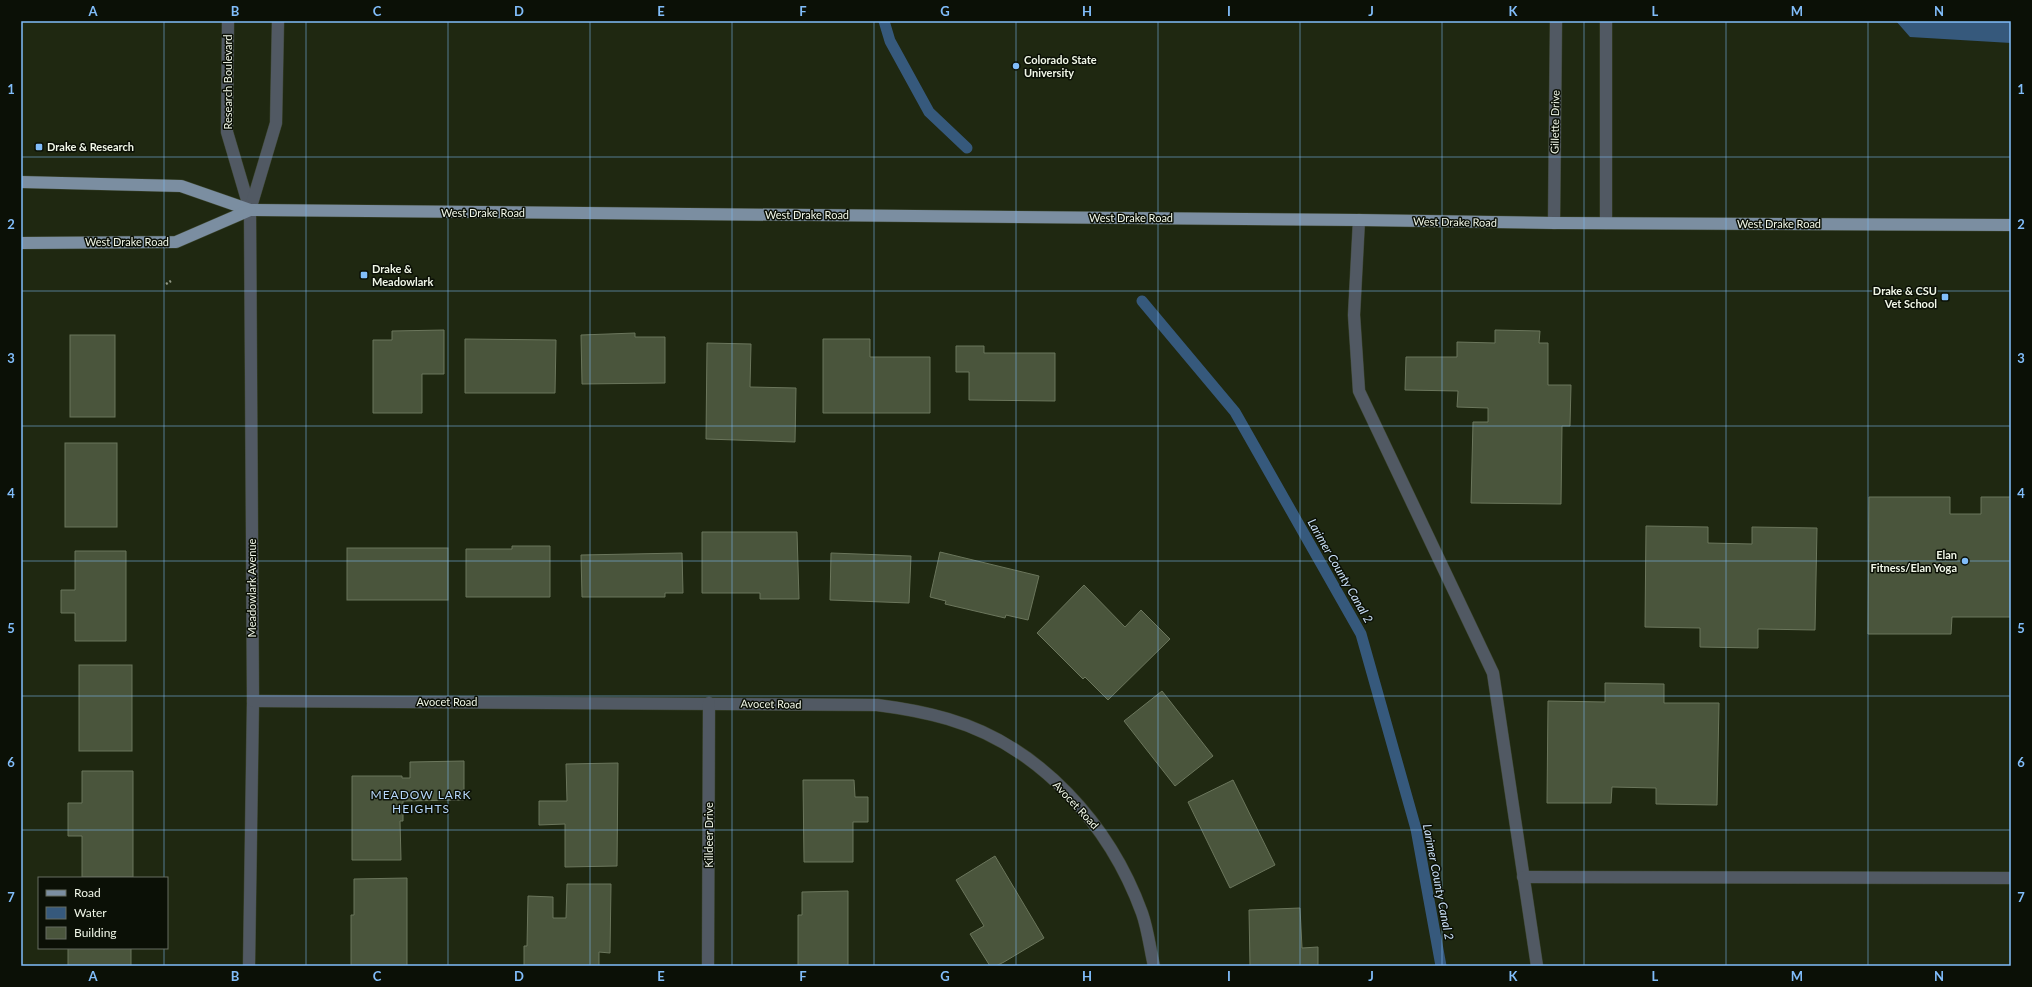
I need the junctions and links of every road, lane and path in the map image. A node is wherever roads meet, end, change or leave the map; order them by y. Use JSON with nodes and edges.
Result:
{"nodes":[{"id":1,"x":228,"y":21,"type":"edge"},
{"id":2,"x":278,"y":21,"type":"edge"},
{"id":3,"x":1556,"y":21,"type":"edge"},
{"id":4,"x":1606,"y":21,"type":"edge"},
{"id":5,"x":21,"y":182,"type":"edge"},
{"id":6,"x":250,"y":210,"type":"junction"},
{"id":7,"x":1359,"y":220,"type":"junction"},
{"id":8,"x":1554,"y":223,"type":"junction"},
{"id":9,"x":1606,"y":223,"type":"junction"},
{"id":10,"x":2011,"y":226,"type":"edge"},
{"id":11,"x":21,"y":242,"type":"edge"},
{"id":12,"x":171,"y":281,"type":"dead end"},
{"id":13,"x":166,"y":284,"type":"dead end"},
{"id":14,"x":253,"y":701,"type":"junction"},
{"id":15,"x":709,"y":703,"type":"junction"},
{"id":16,"x":1523,"y":877,"type":"junction"},
{"id":17,"x":2011,"y":878,"type":"edge"},
{"id":18,"x":249,"y":966,"type":"edge"},
{"id":19,"x":708,"y":966,"type":"edge"},
{"id":20,"x":1154,"y":966,"type":"edge"},
{"id":21,"x":1537,"y":966,"type":"edge"}],
"edges":[{"from":1,"to":6,"type":"street","name":"Research Boulevard"},
{"from":2,"to":6,"type":"street"},
{"from":3,"to":8,"type":"street","name":"Gillette Drive"},
{"from":4,"to":9,"type":"street"},
{"from":5,"to":6,"type":"main road","name":"West Drake Road"},
{"from":6,"to":7,"type":"main road","name":"West Drake Road"},
{"from":6,"to":11,"type":"main road","name":"West Drake Road"},
{"from":6,"to":14,"type":"street","name":"Meadowlark Avenue"},
{"from":7,"to":8,"type":"main road","name":"West Drake Road"},
{"from":7,"to":16,"type":"street"},
{"from":8,"to":9,"type":"main road","name":"West Drake Road"},
{"from":9,"to":10,"type":"main road","name":"West Drake Road"},
{"from":12,"to":13,"type":"path"},
{"from":14,"to":15,"type":"street","name":"Avocet Road"},
{"from":14,"to":18,"type":"street","name":"Meadowlark Avenue"},
{"from":15,"to":19,"type":"street","name":"Killdeer Drive"},
{"from":15,"to":20,"type":"street","name":"Avocet Road"},
{"from":16,"to":17,"type":"street"},
{"from":16,"to":21,"type":"street"}]}
